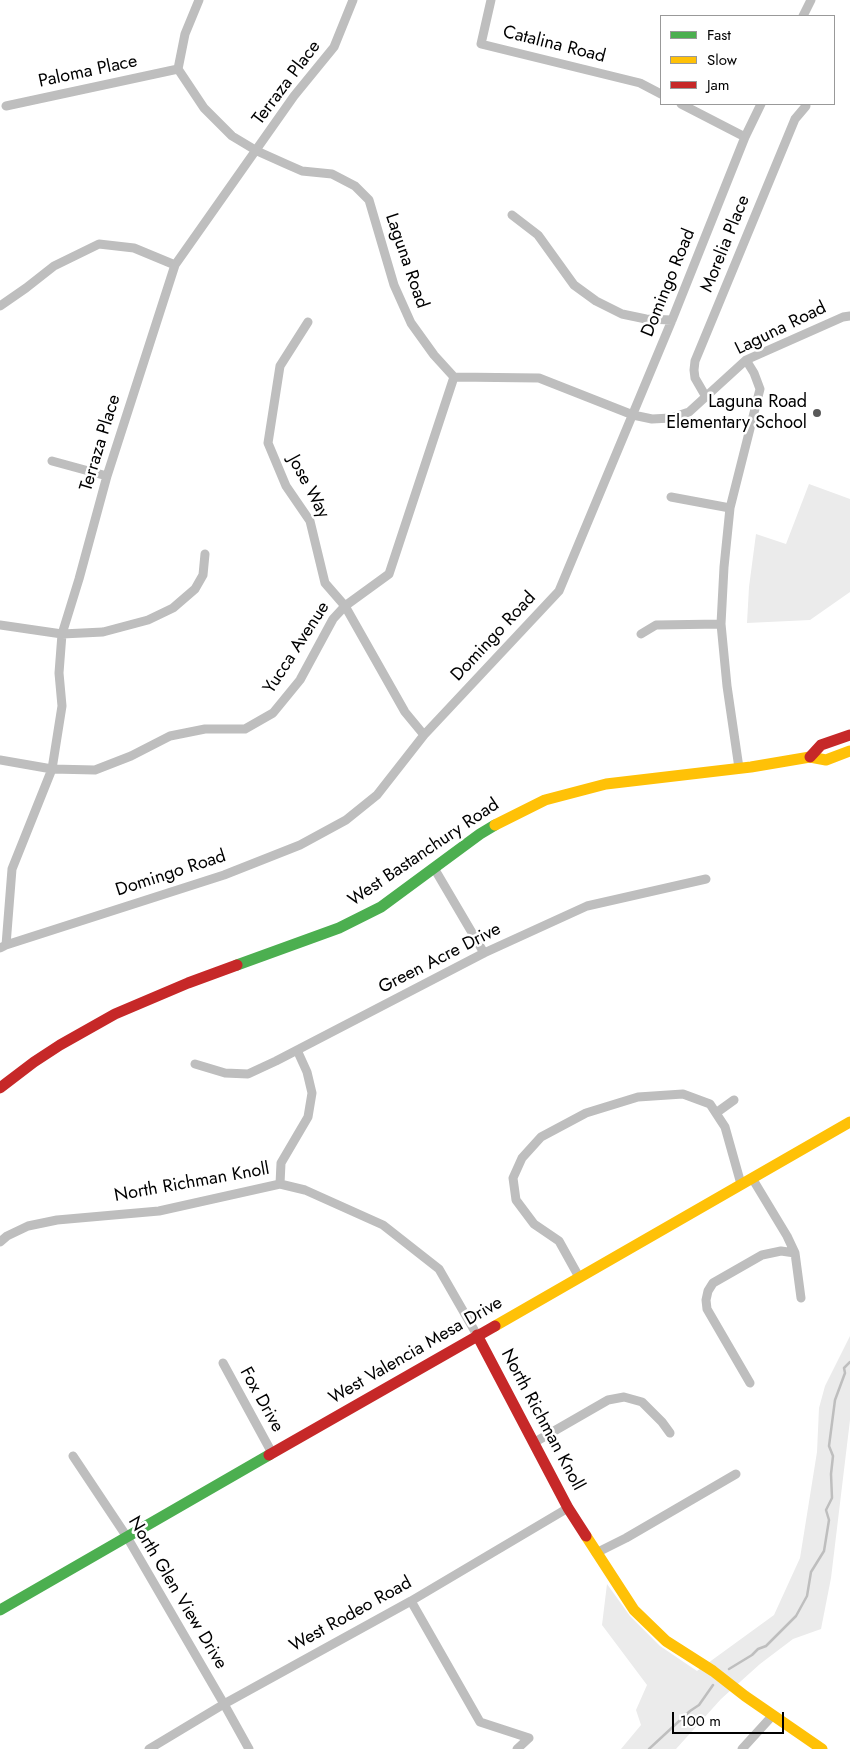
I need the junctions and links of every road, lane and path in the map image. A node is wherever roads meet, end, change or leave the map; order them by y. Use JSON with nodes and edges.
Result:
{"nodes":[{"id":1,"x":199,"y":0,"type":"edge"},
{"id":2,"x":353,"y":0,"type":"edge"},
{"id":3,"x":491,"y":0,"type":"edge"},
{"id":4,"x":811,"y":0,"type":"edge"},
{"id":5,"x":804,"y":15,"type":"edge"},
{"id":6,"x":178,"y":69,"type":"junction"},
{"id":7,"x":660,"y":93,"type":"edge"},
{"id":8,"x":683,"y":105,"type":"edge"},
{"id":9,"x":761,"y":105,"type":"edge"},
{"id":10,"x":6,"y":106,"type":"dead end"},
{"id":11,"x":806,"y":106,"type":"dead end"},
{"id":12,"x":745,"y":137,"type":"junction"},
{"id":13,"x":257,"y":151,"type":"junction"},
{"id":14,"x":512,"y":215,"type":"dead end"},
{"id":15,"x":175,"y":265,"type":"junction"},
{"id":16,"x":0,"y":306,"type":"edge"},
{"id":17,"x":850,"y":316,"type":"edge"},
{"id":18,"x":672,"y":320,"type":"junction"},
{"id":19,"x":308,"y":322,"type":"dead end"},
{"id":20,"x":746,"y":360,"type":"junction"},
{"id":21,"x":454,"y":377,"type":"junction"},
{"id":22,"x":706,"y":397,"type":"junction"},
{"id":23,"x":633,"y":415,"type":"junction"},
{"id":24,"x":52,"y":461,"type":"dead end"},
{"id":25,"x":107,"y":476,"type":"junction"},
{"id":26,"x":671,"y":497,"type":"dead end"},
{"id":27,"x":730,"y":508,"type":"junction"},
{"id":28,"x":205,"y":554,"type":"dead end"},
{"id":29,"x":345,"y":606,"type":"junction"},
{"id":30,"x":721,"y":624,"type":"junction"},
{"id":31,"x":0,"y":625,"type":"edge"},
{"id":32,"x":62,"y":634,"type":"junction"},
{"id":33,"x":641,"y":634,"type":"dead end"},
{"id":34,"x":424,"y":735,"type":"junction"},
{"id":35,"x":850,"y":735,"type":"edge"},
{"id":36,"x":850,"y":751,"type":"edge"},
{"id":37,"x":810,"y":757,"type":"junction"},
{"id":38,"x":0,"y":760,"type":"edge"},
{"id":39,"x":52,"y":768,"type":"junction"},
{"id":40,"x":739,"y":768,"type":"junction"},
{"id":41,"x":434,"y":868,"type":"junction"},
{"id":42,"x":706,"y":879,"type":"dead end"},
{"id":43,"x":3,"y":946,"type":"edge"},
{"id":44,"x":484,"y":953,"type":"junction"},
{"id":45,"x":297,"y":1050,"type":"junction"},
{"id":46,"x":195,"y":1064,"type":"dead end"},
{"id":47,"x":0,"y":1088,"type":"edge"},
{"id":48,"x":734,"y":1100,"type":"dead end"},
{"id":49,"x":716,"y":1114,"type":"junction"},
{"id":50,"x":850,"y":1122,"type":"edge"},
{"id":51,"x":752,"y":1178,"type":"junction"},
{"id":52,"x":280,"y":1184,"type":"junction"},
{"id":53,"x":741,"y":1184,"type":"junction"},
{"id":54,"x":0,"y":1242,"type":"edge"},
{"id":55,"x":796,"y":1253,"type":"junction"},
{"id":56,"x":579,"y":1277,"type":"junction"},
{"id":57,"x":801,"y":1298,"type":"dead end"},
{"id":58,"x":478,"y":1335,"type":"junction"},
{"id":59,"x":223,"y":1363,"type":"dead end"},
{"id":60,"x":750,"y":1383,"type":"dead end"},
{"id":61,"x":670,"y":1433,"type":"dead end"},
{"id":62,"x":535,"y":1442,"type":"junction"},
{"id":63,"x":272,"y":1452,"type":"junction"},
{"id":64,"x":73,"y":1456,"type":"dead end"},
{"id":65,"x":736,"y":1474,"type":"dead end"},
{"id":66,"x":568,"y":1508,"type":"junction"},
{"id":67,"x":127,"y":1537,"type":"junction"},
{"id":68,"x":596,"y":1553,"type":"junction"},
{"id":69,"x":411,"y":1601,"type":"junction"},
{"id":70,"x":0,"y":1610,"type":"edge"},
{"id":71,"x":224,"y":1704,"type":"junction"},
{"id":72,"x":773,"y":1715,"type":"junction"},
{"id":73,"x":149,"y":1749,"type":"edge"},
{"id":74,"x":249,"y":1749,"type":"edge"},
{"id":75,"x":517,"y":1749,"type":"edge"},
{"id":76,"x":742,"y":1749,"type":"edge"},
{"id":77,"x":822,"y":1749,"type":"edge"}],
"edges":[{"from":1,"to":6,"type":"street"},
{"from":2,"to":13,"type":"street","name":"Terraza Place"},
{"from":3,"to":7,"type":"street","name":"Catalina Road"},
{"from":4,"to":5,"type":"street"},
{"from":6,"to":10,"type":"street","name":"Paloma Place"},
{"from":6,"to":13,"type":"street","name":"Laguna Road"},
{"from":8,"to":12,"type":"street"},
{"from":9,"to":12,"type":"street","name":"Domingo Road"},
{"from":11,"to":22,"type":"street","name":"Morelia Place"},
{"from":12,"to":18,"type":"street","name":"Domingo Road"},
{"from":13,"to":15,"type":"street","name":"Terraza Place"},
{"from":13,"to":21,"type":"street","name":"Laguna Road"},
{"from":14,"to":18,"type":"street"},
{"from":15,"to":16,"type":"street"},
{"from":15,"to":25,"type":"street","name":"Terraza Place"},
{"from":17,"to":20,"type":"street","name":"Laguna Road"},
{"from":18,"to":23,"type":"street","name":"Domingo Road"},
{"from":19,"to":29,"type":"street","name":"Jose Way"},
{"from":20,"to":22,"type":"street","name":"Laguna Road"},
{"from":20,"to":27,"type":"street"},
{"from":21,"to":23,"type":"street","name":"Laguna Road"},
{"from":21,"to":29,"type":"street","name":"Yucca Avenue"},
{"from":22,"to":23,"type":"street","name":"Laguna Road"},
{"from":23,"to":34,"type":"street","name":"Domingo Road"},
{"from":24,"to":25,"type":"street"},
{"from":25,"to":32,"type":"street","name":"Terraza Place"},
{"from":26,"to":27,"type":"street"},
{"from":27,"to":30,"type":"street"},
{"from":28,"to":32,"type":"street"},
{"from":29,"to":34,"type":"street","name":"Jose Way"},
{"from":29,"to":39,"type":"street","name":"Yucca Avenue"},
{"from":30,"to":33,"type":"street"},
{"from":30,"to":40,"type":"street"},
{"from":31,"to":32,"type":"street"},
{"from":32,"to":39,"type":"street","name":"Terraza Place"},
{"from":34,"to":43,"type":"street","name":"Domingo Road"},
{"from":35,"to":37,"type":"street","name":"West Bastanchury Road"},
{"from":36,"to":37,"type":"street","name":"West Bastanchury Road"},
{"from":37,"to":40,"type":"street","name":"West Bastanchury Road"},
{"from":38,"to":39,"type":"street","name":"Yucca Avenue"},
{"from":39,"to":43,"type":"street","name":"Terraza Place"},
{"from":40,"to":41,"type":"street","name":"West Bastanchury Road"},
{"from":41,"to":44,"type":"street"},
{"from":41,"to":47,"type":"street","name":"West Bastanchury Road"},
{"from":42,"to":44,"type":"street","name":"Green Acre Drive"},
{"from":44,"to":45,"type":"street","name":"Green Acre Drive"},
{"from":45,"to":46,"type":"street","name":"Green Acre Drive"},
{"from":45,"to":52,"type":"street"},
{"from":48,"to":49,"type":"street"},
{"from":49,"to":53,"type":"street"},
{"from":49,"to":56,"type":"street"},
{"from":50,"to":51,"type":"street","name":"West Valencia Mesa Drive"},
{"from":51,"to":53,"type":"street","name":"West Valencia Mesa Drive"},
{"from":51,"to":55,"type":"street"},
{"from":52,"to":54,"type":"street","name":"North Richman Knoll"},
{"from":52,"to":58,"type":"street","name":"North Richman Knoll"},
{"from":53,"to":56,"type":"street","name":"West Valencia Mesa Drive"},
{"from":55,"to":57,"type":"street"},
{"from":55,"to":60,"type":"street"},
{"from":56,"to":58,"type":"street","name":"West Valencia Mesa Drive"},
{"from":58,"to":62,"type":"street","name":"North Richman Knoll"},
{"from":58,"to":63,"type":"street","name":"West Valencia Mesa Drive"},
{"from":59,"to":63,"type":"street","name":"Fox Drive"},
{"from":61,"to":62,"type":"street"},
{"from":62,"to":66,"type":"street","name":"North Richman Knoll"},
{"from":63,"to":67,"type":"street","name":"West Valencia Mesa Drive"},
{"from":64,"to":67,"type":"street","name":"North Glen View Drive"},
{"from":65,"to":68,"type":"street"},
{"from":66,"to":68,"type":"street","name":"North Richman Knoll"},
{"from":66,"to":69,"type":"street","name":"West Rodeo Road"},
{"from":67,"to":70,"type":"street","name":"West Valencia Mesa Drive"},
{"from":67,"to":71,"type":"street","name":"North Glen View Drive"},
{"from":68,"to":72,"type":"street","name":"North Richman Knoll"},
{"from":69,"to":71,"type":"street","name":"West Rodeo Road"},
{"from":69,"to":75,"type":"street"},
{"from":71,"to":73,"type":"street","name":"West Rodeo Road"},
{"from":71,"to":74,"type":"street","name":"North Glen View Drive"},
{"from":72,"to":76,"type":"street"},
{"from":72,"to":77,"type":"street","name":"North Richman Knoll"}]}
